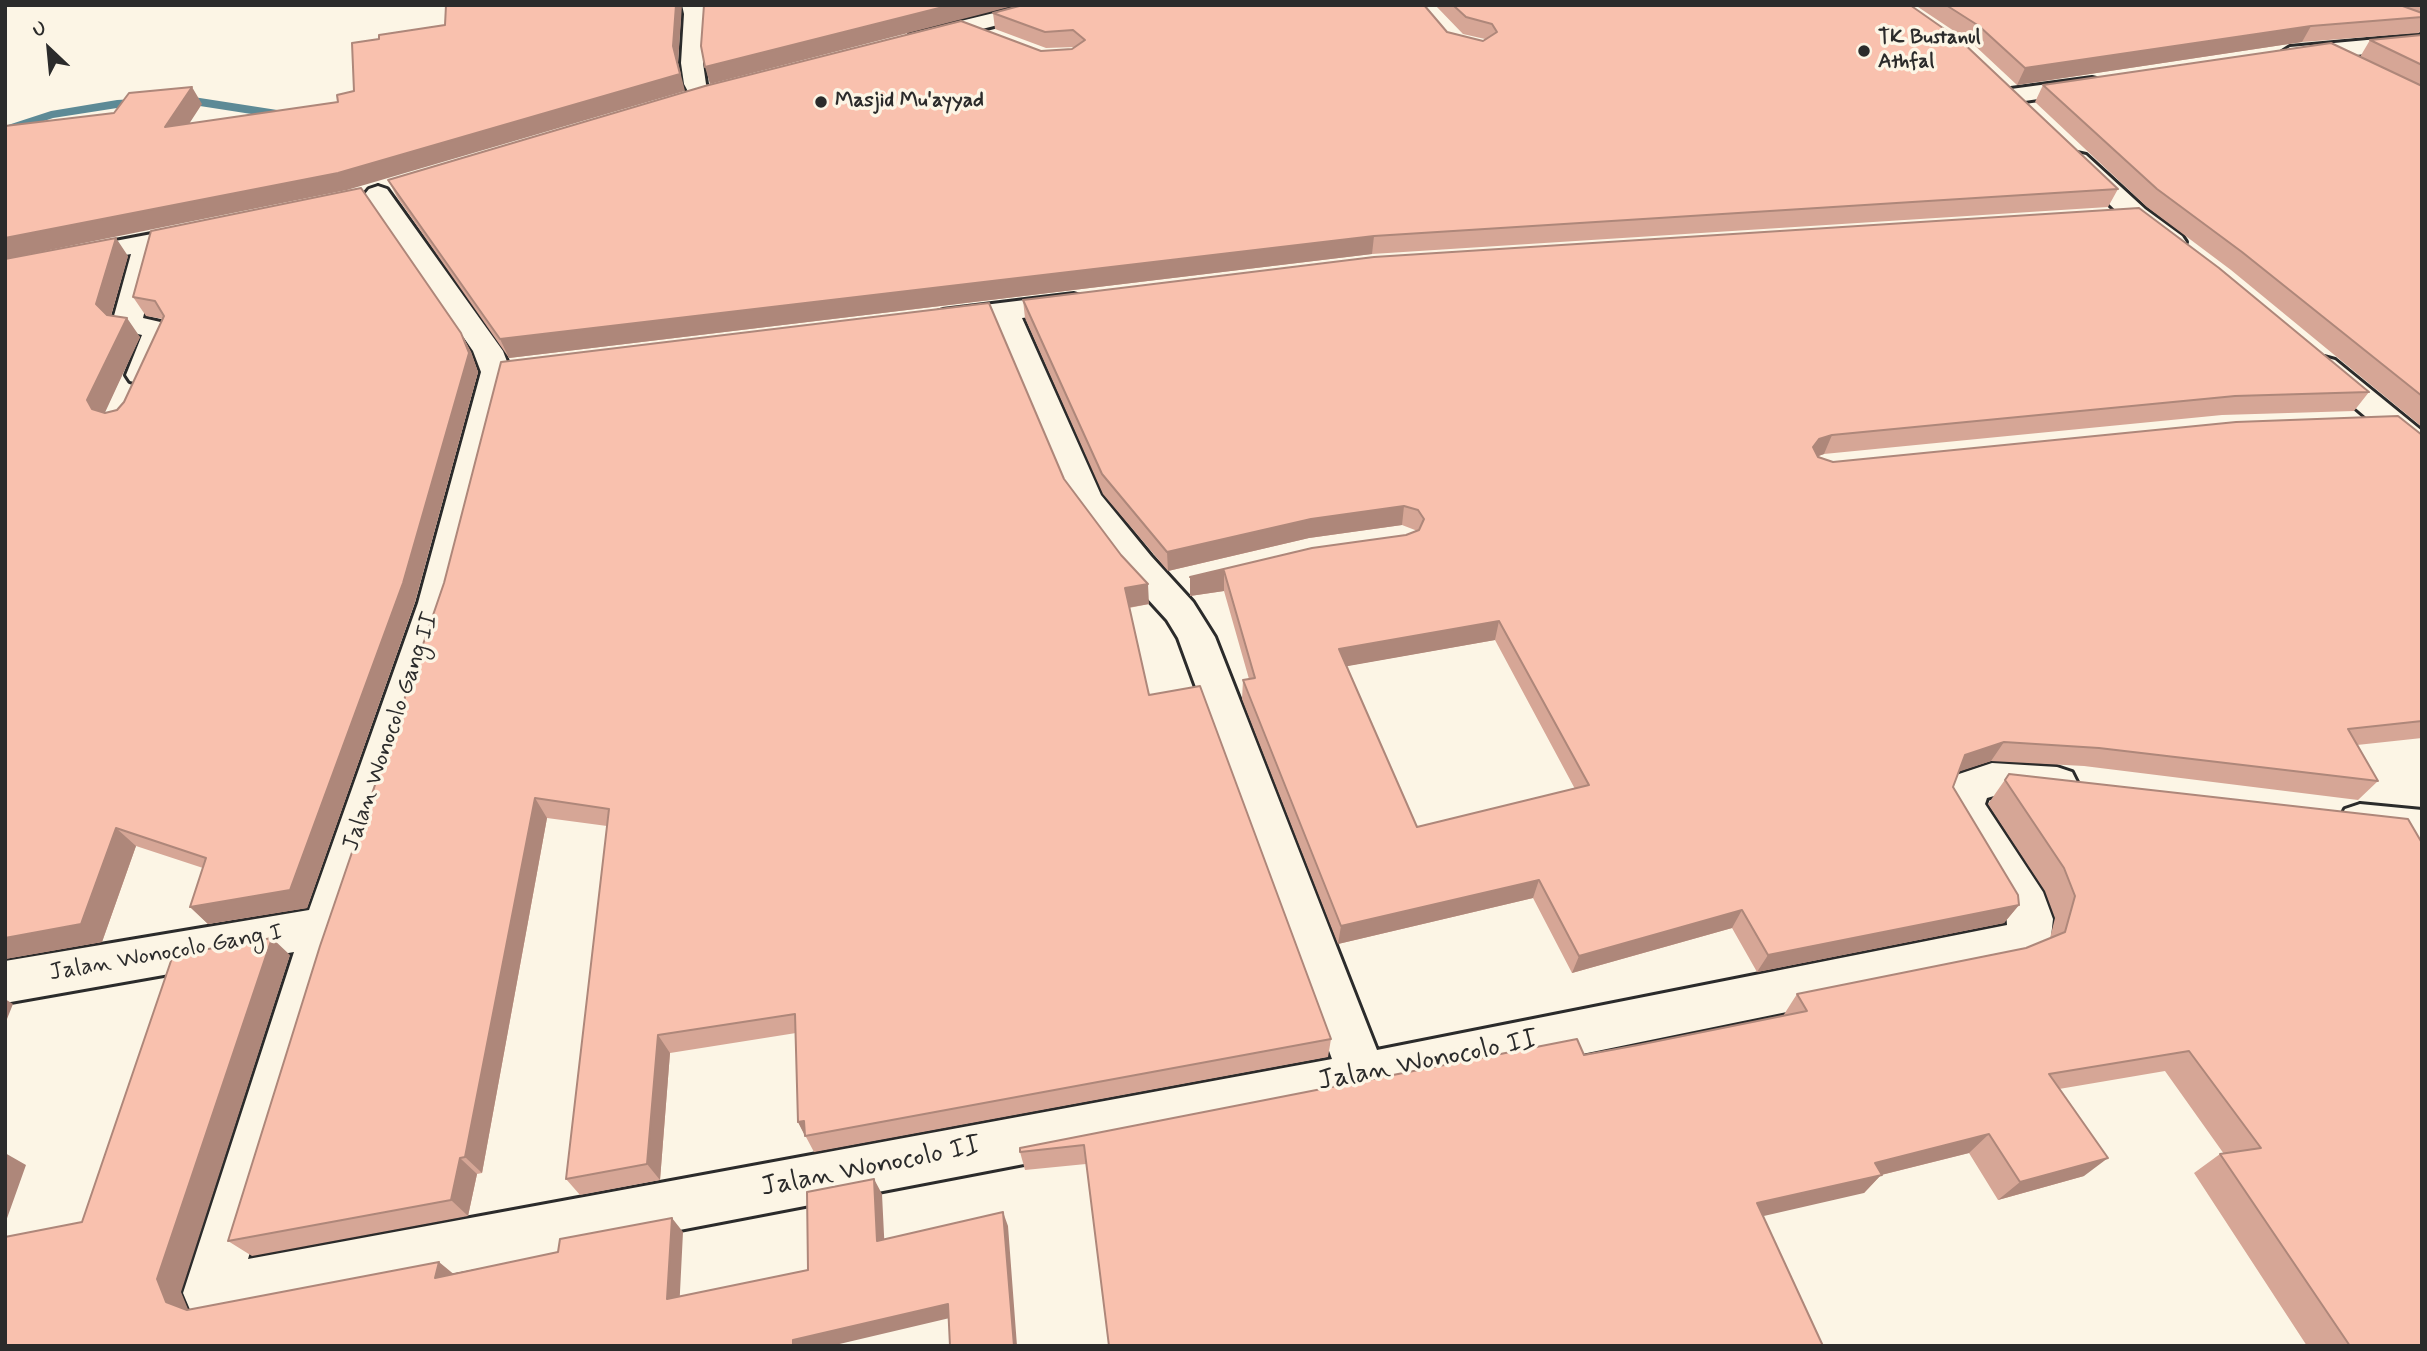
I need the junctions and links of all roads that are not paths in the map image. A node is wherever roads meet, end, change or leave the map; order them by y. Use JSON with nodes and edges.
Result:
{"nodes":[{"id":1,"x":692,"y":5,"type":"edge"},
{"id":2,"x":1054,"y":5,"type":"edge"},
{"id":3,"x":961,"y":27,"type":"junction"},
{"id":4,"x":1004,"y":42,"type":"edge"},
{"id":5,"x":899,"y":43,"type":"edge"},
{"id":6,"x":2422,"y":43,"type":"edge"},
{"id":7,"x":2324,"y":50,"type":"junction"},
{"id":8,"x":2268,"y":57,"type":"edge"},
{"id":9,"x":2361,"y":68,"type":"edge"},
{"id":10,"x":1992,"y":78,"type":"edge"},
{"id":11,"x":2119,"y":80,"type":"edge"},
{"id":12,"x":727,"y":89,"type":"edge"},
{"id":13,"x":701,"y":96,"type":"junction"},
{"id":14,"x":2011,"y":96,"type":"junction"},
{"id":15,"x":675,"y":104,"type":"edge"},
{"id":16,"x":2029,"y":114,"type":"edge"},
{"id":17,"x":2057,"y":141,"type":"edge"},
{"id":18,"x":380,"y":193,"type":"dead end"},
{"id":19,"x":2124,"y":202,"type":"junction"},
{"id":20,"x":2095,"y":218,"type":"edge"},
{"id":21,"x":225,"y":228,"type":"edge"},
{"id":22,"x":148,"y":243,"type":"junction"},
{"id":23,"x":2198,"y":262,"type":"edge"},
{"id":24,"x":5,"y":270,"type":"edge"},
{"id":25,"x":1101,"y":299,"type":"edge"},
{"id":26,"x":1005,"y":312,"type":"junction"},
{"id":27,"x":922,"y":321,"type":"edge"},
{"id":28,"x":2300,"y":346,"type":"edge"},
{"id":29,"x":131,"y":395,"type":"edge"},
{"id":30,"x":2391,"y":422,"type":"junction"},
{"id":31,"x":2352,"y":424,"type":"edge"},
{"id":32,"x":2422,"y":448,"type":"edge"},
{"id":33,"x":2098,"y":788,"type":"edge"},
{"id":34,"x":2320,"y":817,"type":"edge"},
{"id":35,"x":2422,"y":827,"type":"edge"},
{"id":36,"x":326,"y":927,"type":"junction"},
{"id":37,"x":5,"y":982,"type":"edge"},
{"id":38,"x":1363,"y":1076,"type":"junction"},
{"id":39,"x":210,"y":1293,"type":"joint"}],
"edges":[{"from":1,"to":13,"type":"street"},
{"from":2,"to":3,"type":"street"},
{"from":3,"to":4,"type":"street"},
{"from":3,"to":5,"type":"street"},
{"from":6,"to":7,"type":"street"},
{"from":7,"to":8,"type":"street"},
{"from":7,"to":9,"type":"street"},
{"from":10,"to":14,"type":"street"},
{"from":11,"to":14,"type":"street"},
{"from":12,"to":13,"type":"street"},
{"from":13,"to":15,"type":"street"},
{"from":14,"to":16,"type":"street"},
{"from":17,"to":19,"type":"street"},
{"from":18,"to":36,"type":"street","name":"Jalan Wonocolo Gang II"},
{"from":19,"to":20,"type":"street"},
{"from":19,"to":23,"type":"street"},
{"from":21,"to":22,"type":"street"},
{"from":22,"to":24,"type":"street"},
{"from":22,"to":29,"type":"street"},
{"from":25,"to":26,"type":"street"},
{"from":26,"to":27,"type":"street"},
{"from":26,"to":38,"type":"street"},
{"from":28,"to":30,"type":"street"},
{"from":30,"to":31,"type":"street"},
{"from":30,"to":32,"type":"street"},
{"from":33,"to":38,"type":"street","name":"Jalan Wonocolo II"},
{"from":34,"to":35,"type":"street"},
{"from":36,"to":37,"type":"street","name":"Jalan Wonocolo Gang I"},
{"from":36,"to":39,"type":"street","name":"Jalan Wonocolo Gang II"},
{"from":38,"to":39,"type":"street","name":"Jalan Wonocolo II"}]}
